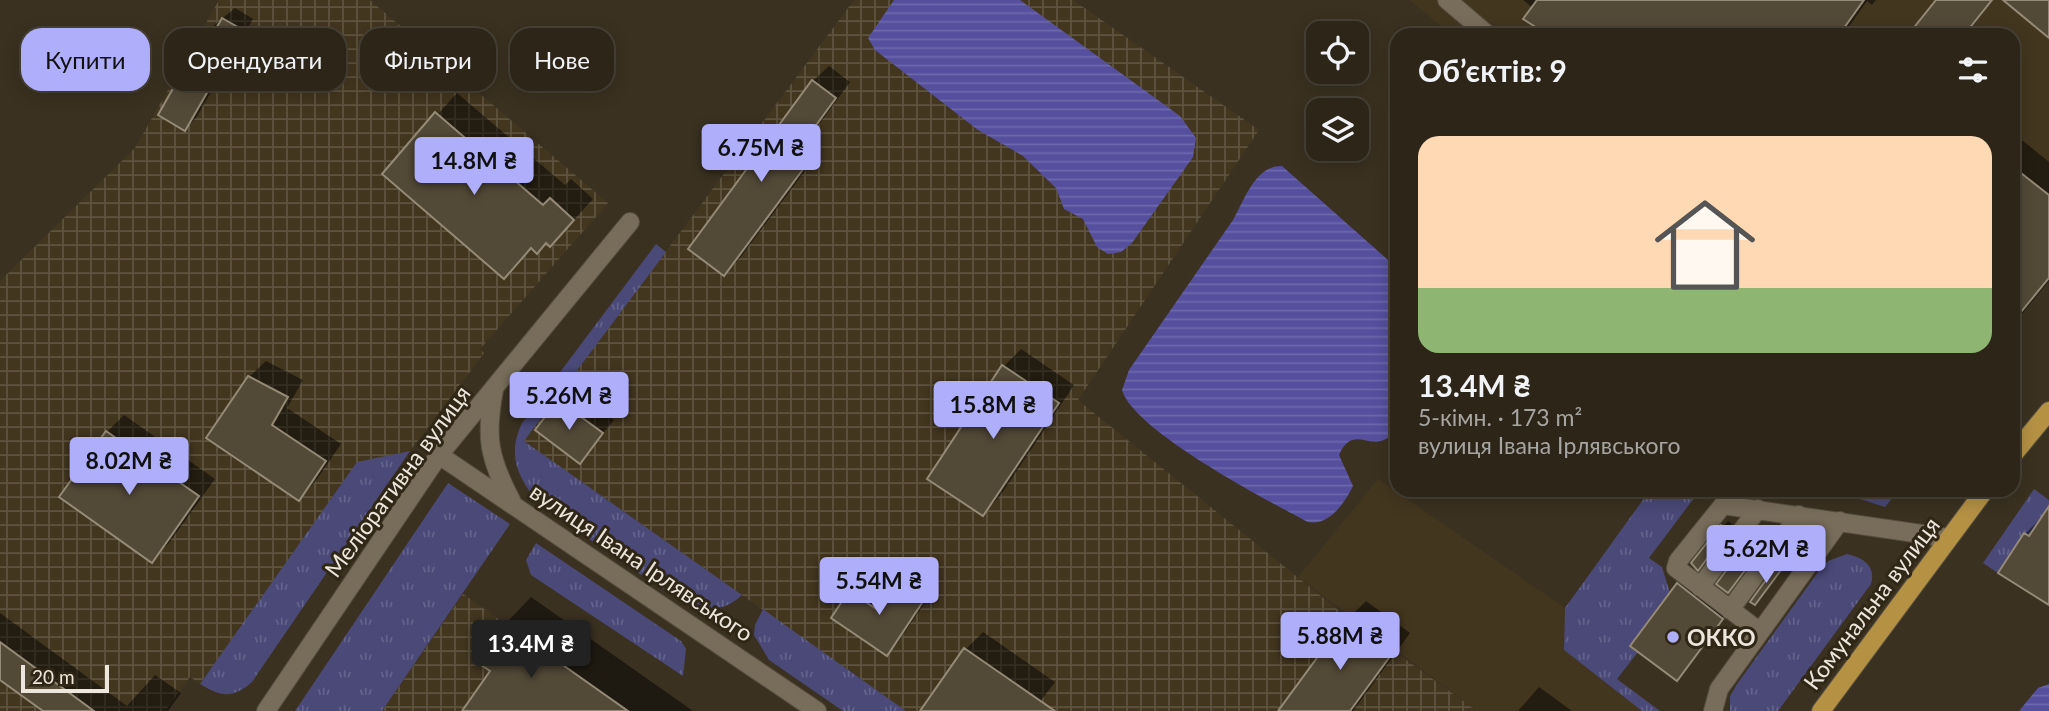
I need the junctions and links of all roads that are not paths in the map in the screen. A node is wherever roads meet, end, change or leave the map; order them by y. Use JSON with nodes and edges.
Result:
{"nodes":[{"id":1,"x":1447,"y":0,"type":"edge"},
{"id":2,"x":1480,"y":28,"type":"edge"},
{"id":3,"x":631,"y":222,"type":"dead end"},
{"id":4,"x":495,"y":387,"type":"junction"},
{"id":5,"x":2049,"y":411,"type":"edge"},
{"id":6,"x":2020,"y":446,"type":"edge"},
{"id":7,"x":439,"y":455,"type":"junction"},
{"id":8,"x":1980,"y":497,"type":"edge"},
{"id":9,"x":512,"y":503,"type":"junction"},
{"id":10,"x":1758,"y":509,"type":"junction"},
{"id":11,"x":1799,"y":515,"type":"junction"},
{"id":12,"x":1840,"y":521,"type":"junction"},
{"id":13,"x":1949,"y":538,"type":"junction"},
{"id":14,"x":1700,"y":587,"type":"junction"},
{"id":15,"x":1730,"y":610,"type":"junction"},
{"id":16,"x":1760,"y":632,"type":"junction"},
{"id":17,"x":266,"y":711,"type":"edge"},
{"id":18,"x":817,"y":711,"type":"edge"},
{"id":19,"x":1713,"y":711,"type":"edge"},
{"id":20,"x":1821,"y":711,"type":"edge"}],
"edges":[{"from":1,"to":2,"type":"street"},
{"from":3,"to":4,"type":"street","name":"Меліоративна вулиця"},
{"from":4,"to":7,"type":"street","name":"Меліоративна вулиця"},
{"from":4,"to":9,"type":"street"},
{"from":5,"to":6,"type":"main road"},
{"from":7,"to":9,"type":"street","name":"вулиця Івана Ірлявського"},
{"from":7,"to":17,"type":"street","name":"Меліоративна вулиця"},
{"from":8,"to":13,"type":"main road","name":"Комунальна вулиця"},
{"from":9,"to":18,"type":"street","name":"вулиця Івана Ірлявського"},
{"from":10,"to":11,"type":"street"},
{"from":10,"to":14,"type":"street"},
{"from":10,"to":14,"type":"street"},
{"from":11,"to":12,"type":"street"},
{"from":11,"to":15,"type":"street"},
{"from":12,"to":13,"type":"street"},
{"from":12,"to":16,"type":"street"},
{"from":13,"to":20,"type":"main road","name":"Комунальна вулиця"},
{"from":14,"to":15,"type":"street"},
{"from":15,"to":16,"type":"street"},
{"from":16,"to":19,"type":"street"}]}
